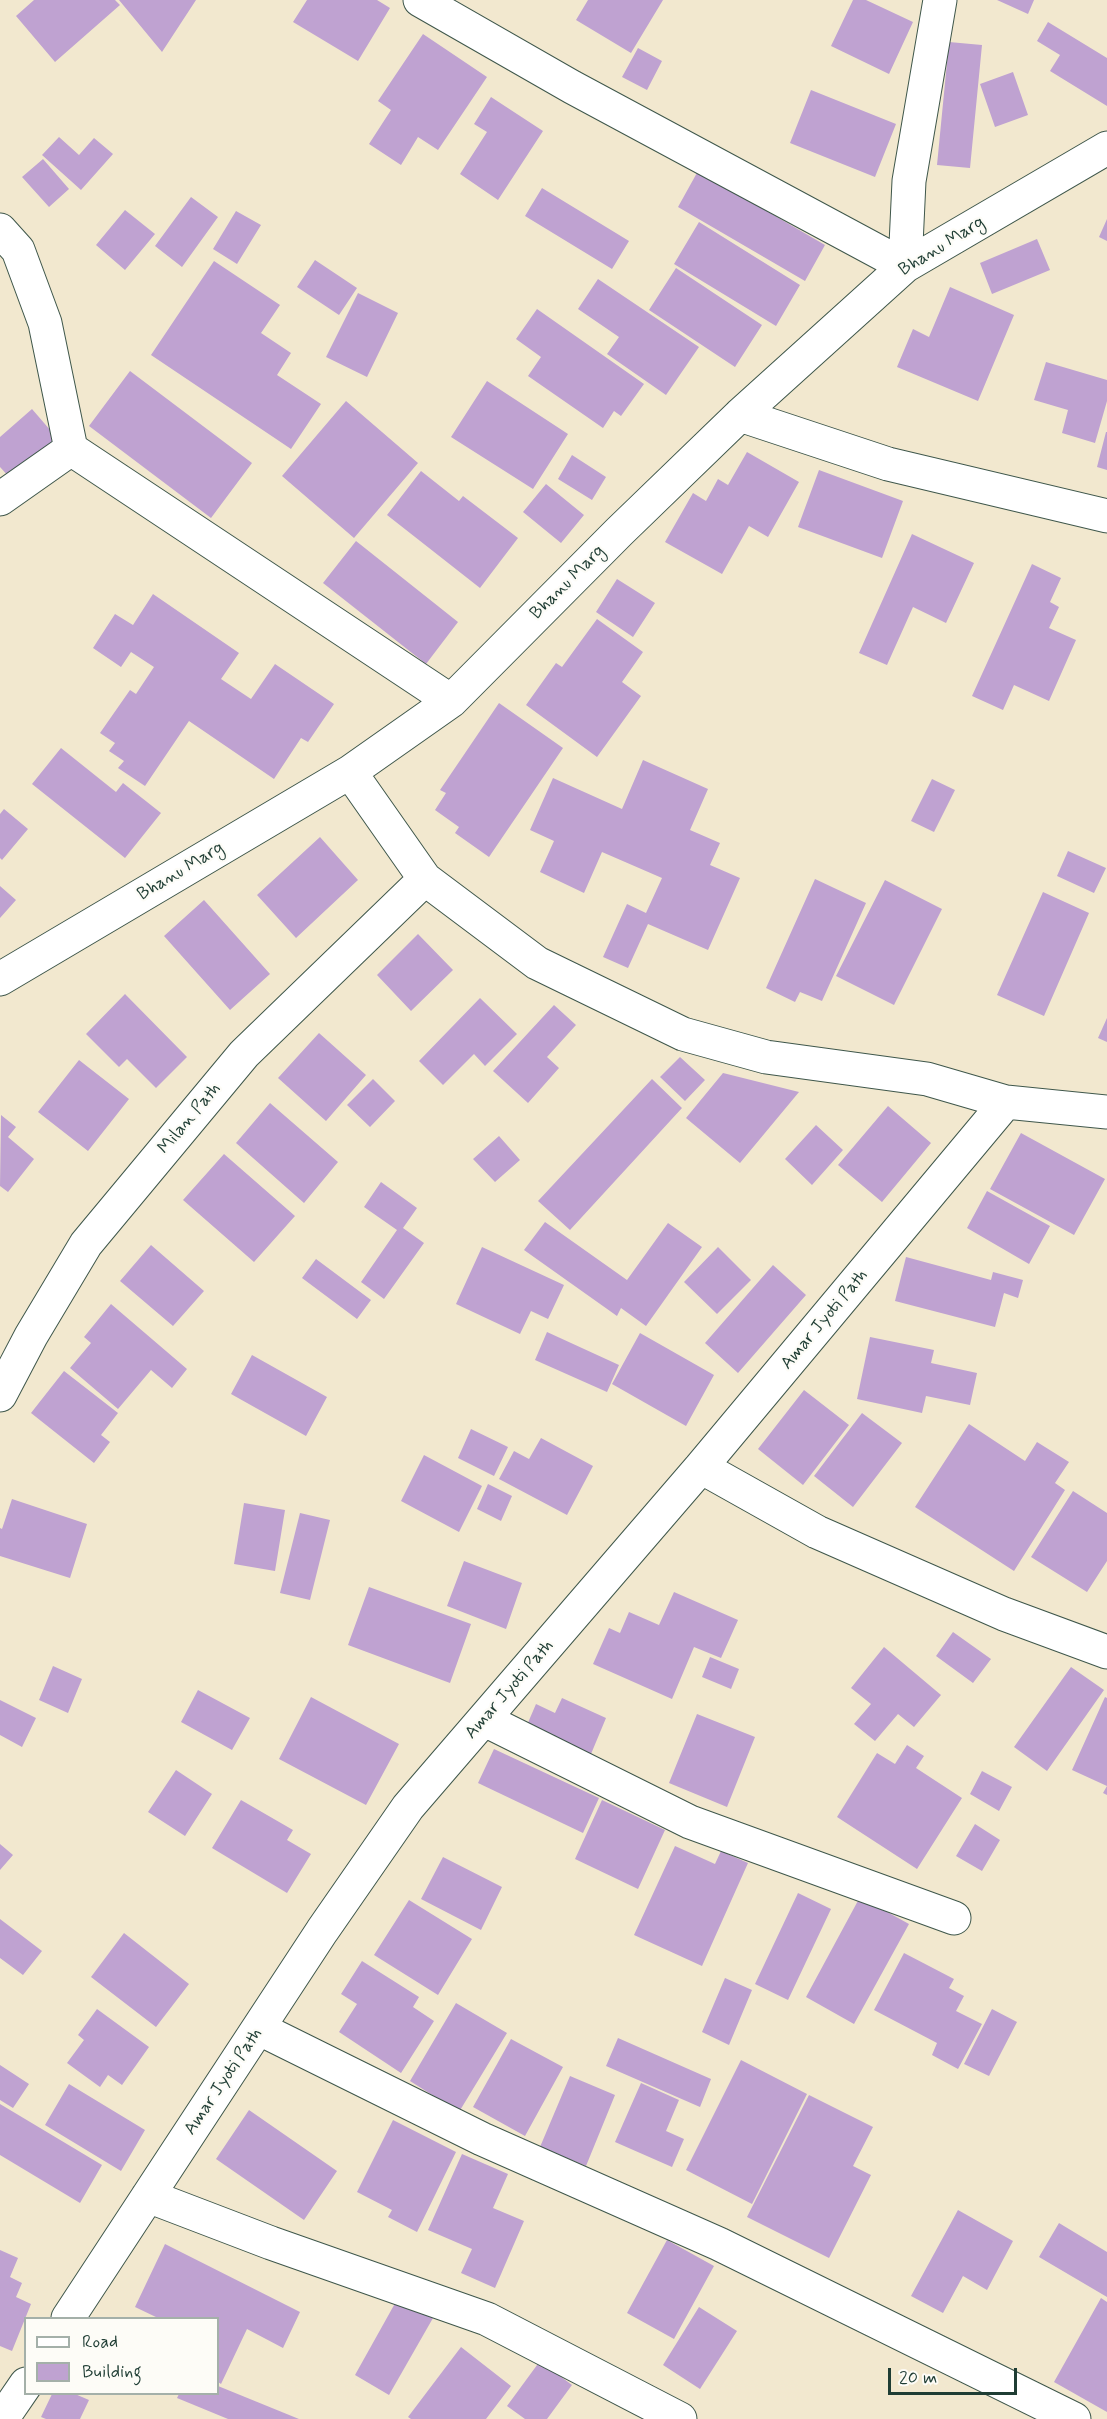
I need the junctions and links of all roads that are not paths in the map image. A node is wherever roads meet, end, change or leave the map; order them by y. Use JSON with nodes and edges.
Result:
{"nodes":[{"id":1,"x":420,"y":0,"type":"edge"},
{"id":2,"x":940,"y":0,"type":"edge"},
{"id":3,"x":1107,"y":148,"type":"edge"},
{"id":4,"x":0,"y":230,"type":"edge"},
{"id":5,"x":905,"y":266,"type":"junction"},
{"id":6,"x":740,"y":416,"type":"junction"},
{"id":7,"x":71,"y":449,"type":"junction"},
{"id":8,"x":0,"y":499,"type":"edge"},
{"id":9,"x":1107,"y":516,"type":"edge"},
{"id":10,"x":451,"y":701,"type":"junction"},
{"id":11,"x":350,"y":772,"type":"junction"},
{"id":12,"x":425,"y":879,"type":"junction"},
{"id":13,"x":0,"y":979,"type":"edge"},
{"id":14,"x":1006,"y":1102,"type":"junction"},
{"id":15,"x":1107,"y":1112,"type":"edge"},
{"id":16,"x":0,"y":1395,"type":"edge"},
{"id":17,"x":701,"y":1467,"type":"junction"},
{"id":18,"x":1107,"y":1652,"type":"edge"},
{"id":19,"x":485,"y":1720,"type":"junction"},
{"id":20,"x":954,"y":1918,"type":"dead end"},
{"id":21,"x":260,"y":2029,"type":"junction"},
{"id":22,"x":148,"y":2196,"type":"junction"},
{"id":23,"x":69,"y":2317,"type":"edge"},
{"id":24,"x":24,"y":2387,"type":"edge"},
{"id":25,"x":2,"y":2419,"type":"edge"},
{"id":26,"x":680,"y":2419,"type":"edge"},
{"id":27,"x":1074,"y":2419,"type":"edge"}],
"edges":[{"from":1,"to":5,"type":"street"},
{"from":2,"to":5,"type":"street"},
{"from":3,"to":5,"type":"street","name":"Bhanu Marg"},
{"from":4,"to":7,"type":"street"},
{"from":5,"to":6,"type":"street","name":"Bhanu Marg"},
{"from":6,"to":9,"type":"street"},
{"from":6,"to":10,"type":"street","name":"Bhanu Marg"},
{"from":7,"to":8,"type":"street"},
{"from":7,"to":10,"type":"street"},
{"from":10,"to":11,"type":"street","name":"Bhanu Marg"},
{"from":11,"to":12,"type":"street"},
{"from":11,"to":13,"type":"street","name":"Bhanu Marg"},
{"from":12,"to":14,"type":"street"},
{"from":12,"to":16,"type":"street","name":"Milan Path"},
{"from":14,"to":15,"type":"street"},
{"from":14,"to":17,"type":"street","name":"Amar Jyoti Path"},
{"from":17,"to":18,"type":"street"},
{"from":17,"to":19,"type":"street","name":"Amar Jyoti Path"},
{"from":19,"to":20,"type":"street"},
{"from":19,"to":21,"type":"street","name":"Amar Jyoti Path"},
{"from":21,"to":22,"type":"street","name":"Amar Jyoti Path"},
{"from":21,"to":27,"type":"street"},
{"from":22,"to":23,"type":"street","name":"Amar Jyoti Path"},
{"from":22,"to":26,"type":"street"},
{"from":24,"to":25,"type":"street"}]}
